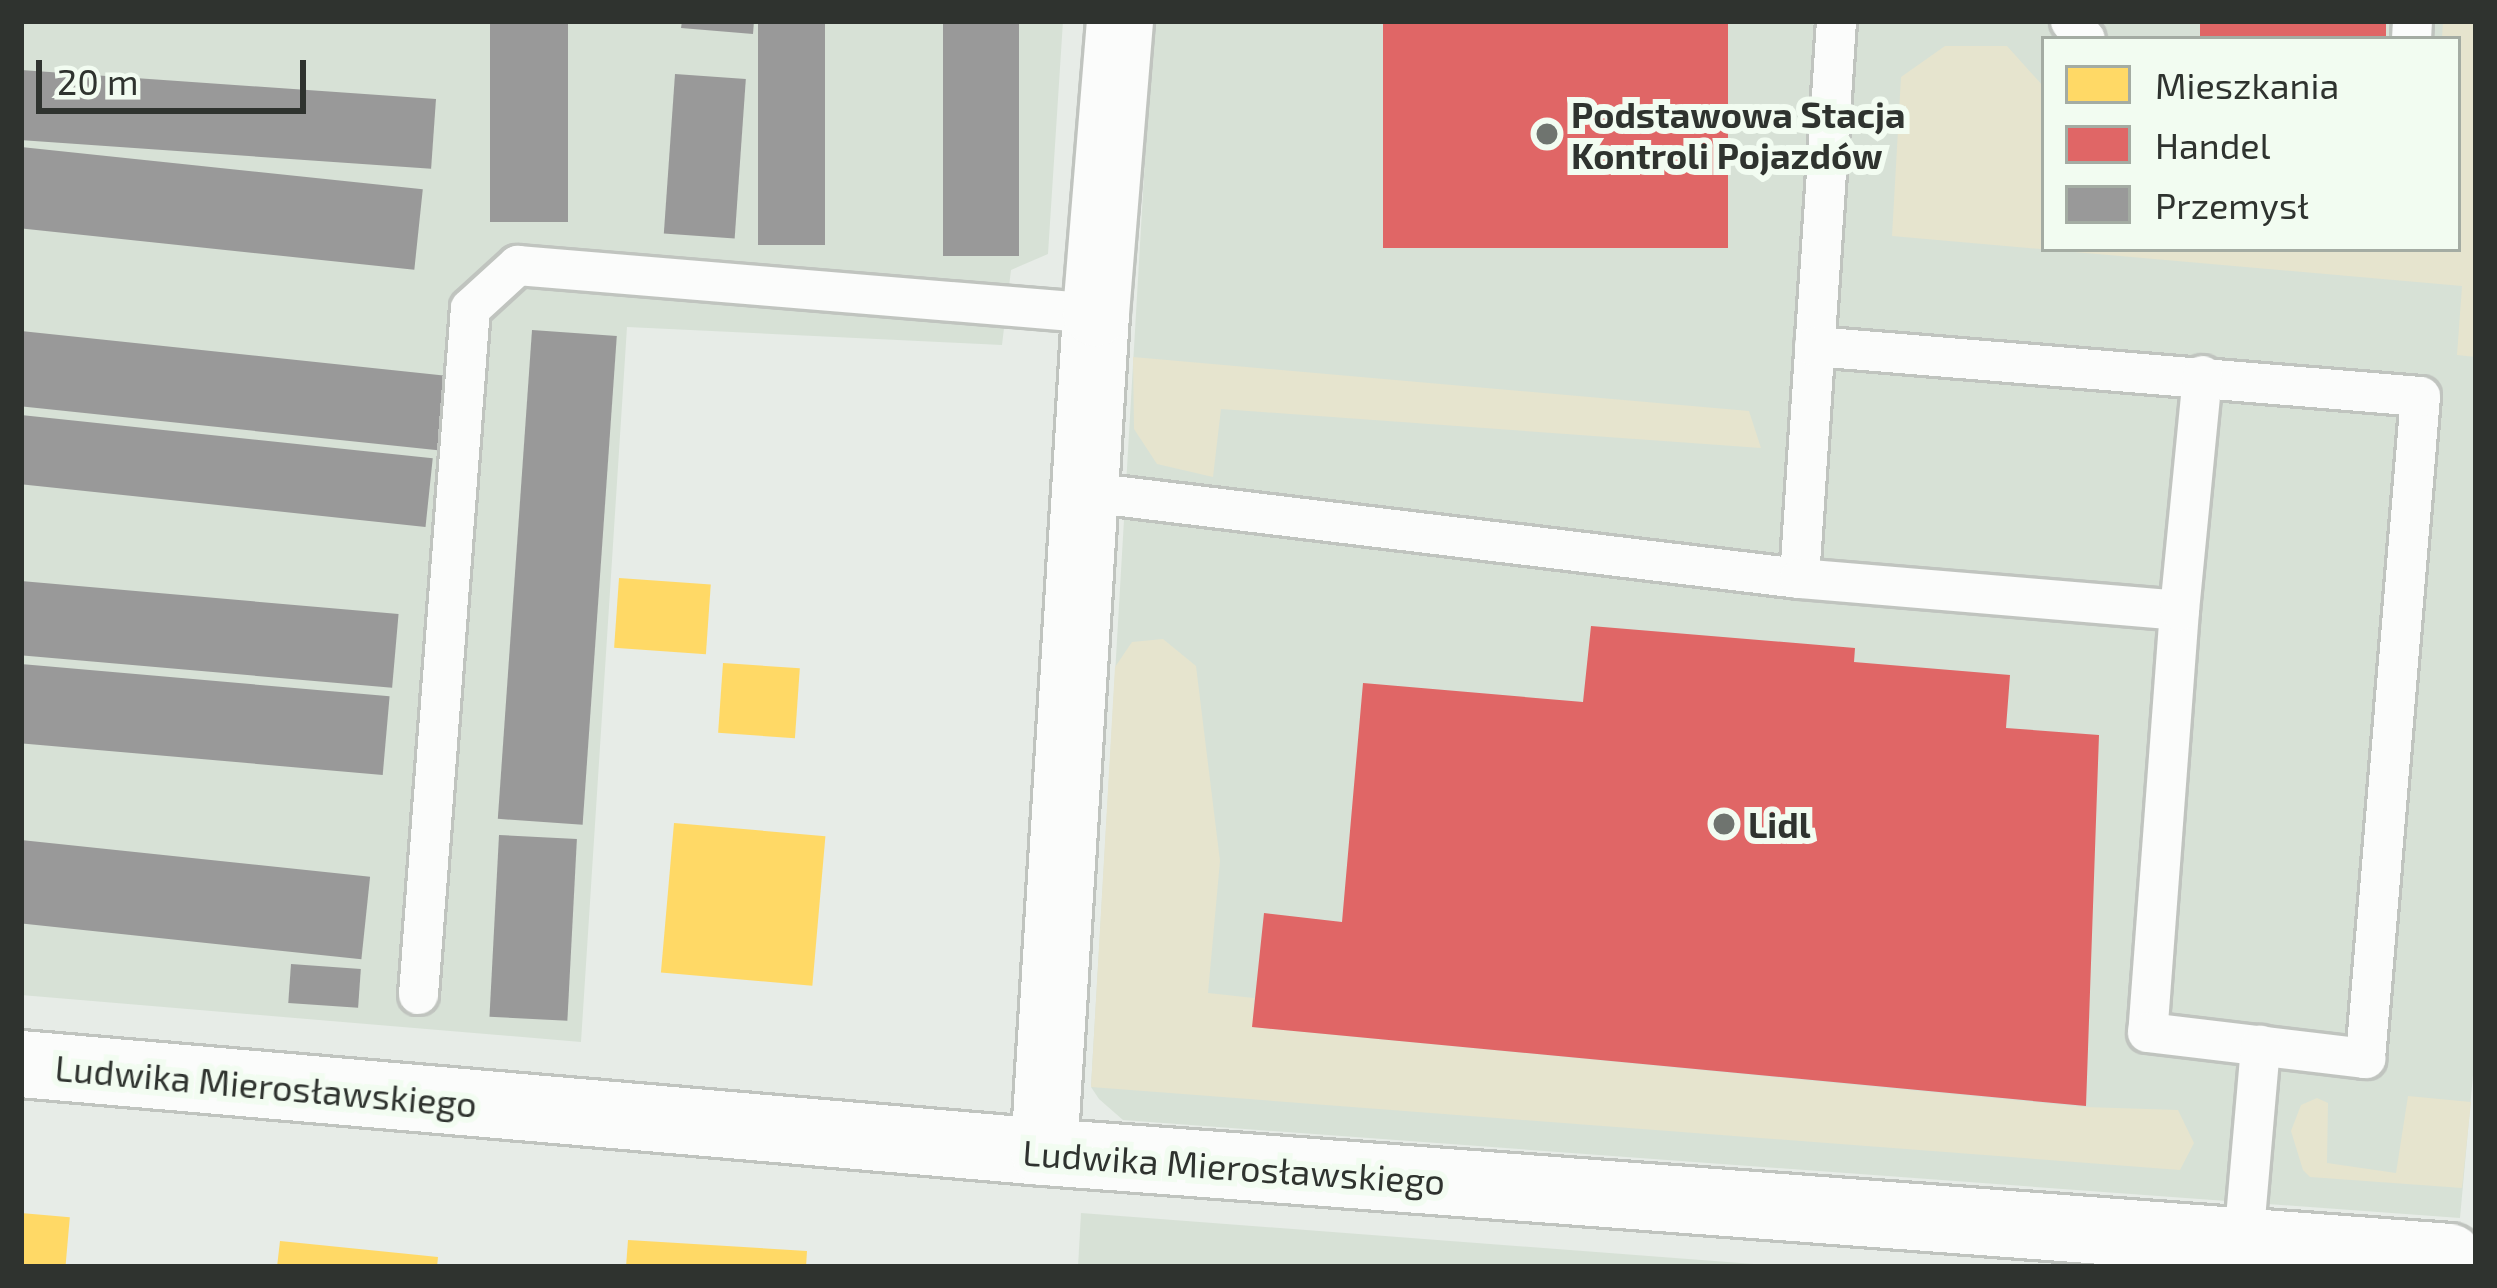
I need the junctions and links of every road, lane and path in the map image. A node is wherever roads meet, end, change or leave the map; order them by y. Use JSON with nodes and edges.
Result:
{"nodes":[{"id":1,"x":1120,"y":21,"type":"edge"},
{"id":2,"x":1836,"y":21,"type":"edge"},
{"id":3,"x":1096,"y":313,"type":"junction"},
{"id":4,"x":1814,"y":346,"type":"junction"},
{"id":5,"x":2202,"y":375,"type":"junction"},
{"id":6,"x":1088,"y":492,"type":"junction"},
{"id":7,"x":1799,"y":578,"type":"junction"},
{"id":8,"x":2179,"y":610,"type":"junction"},
{"id":9,"x":418,"y":994,"type":"dead end"},
{"id":10,"x":2260,"y":1045,"type":"junction"},
{"id":11,"x":21,"y":1064,"type":"edge"},
{"id":12,"x":1044,"y":1152,"type":"junction"},
{"id":13,"x":2243,"y":1241,"type":"junction"},
{"id":14,"x":2449,"y":1257,"type":"dead end"}],
"edges":[{"from":1,"to":3,"type":"street"},
{"from":2,"to":4,"type":"lane"},
{"from":3,"to":6,"type":"street"},
{"from":3,"to":9,"type":"lane"},
{"from":4,"to":5,"type":"lane"},
{"from":4,"to":7,"type":"lane"},
{"from":5,"to":8,"type":"lane"},
{"from":5,"to":10,"type":"lane"},
{"from":6,"to":7,"type":"lane"},
{"from":6,"to":12,"type":"street"},
{"from":7,"to":8,"type":"lane"},
{"from":8,"to":10,"type":"lane"},
{"from":10,"to":13,"type":"lane"},
{"from":11,"to":12,"type":"street","name":"Ludwika Mierosławskiego"},
{"from":12,"to":13,"type":"street","name":"Ludwika Mierosławskiego"},
{"from":13,"to":14,"type":"street","name":"Ludwika Mierosławskiego"}]}
